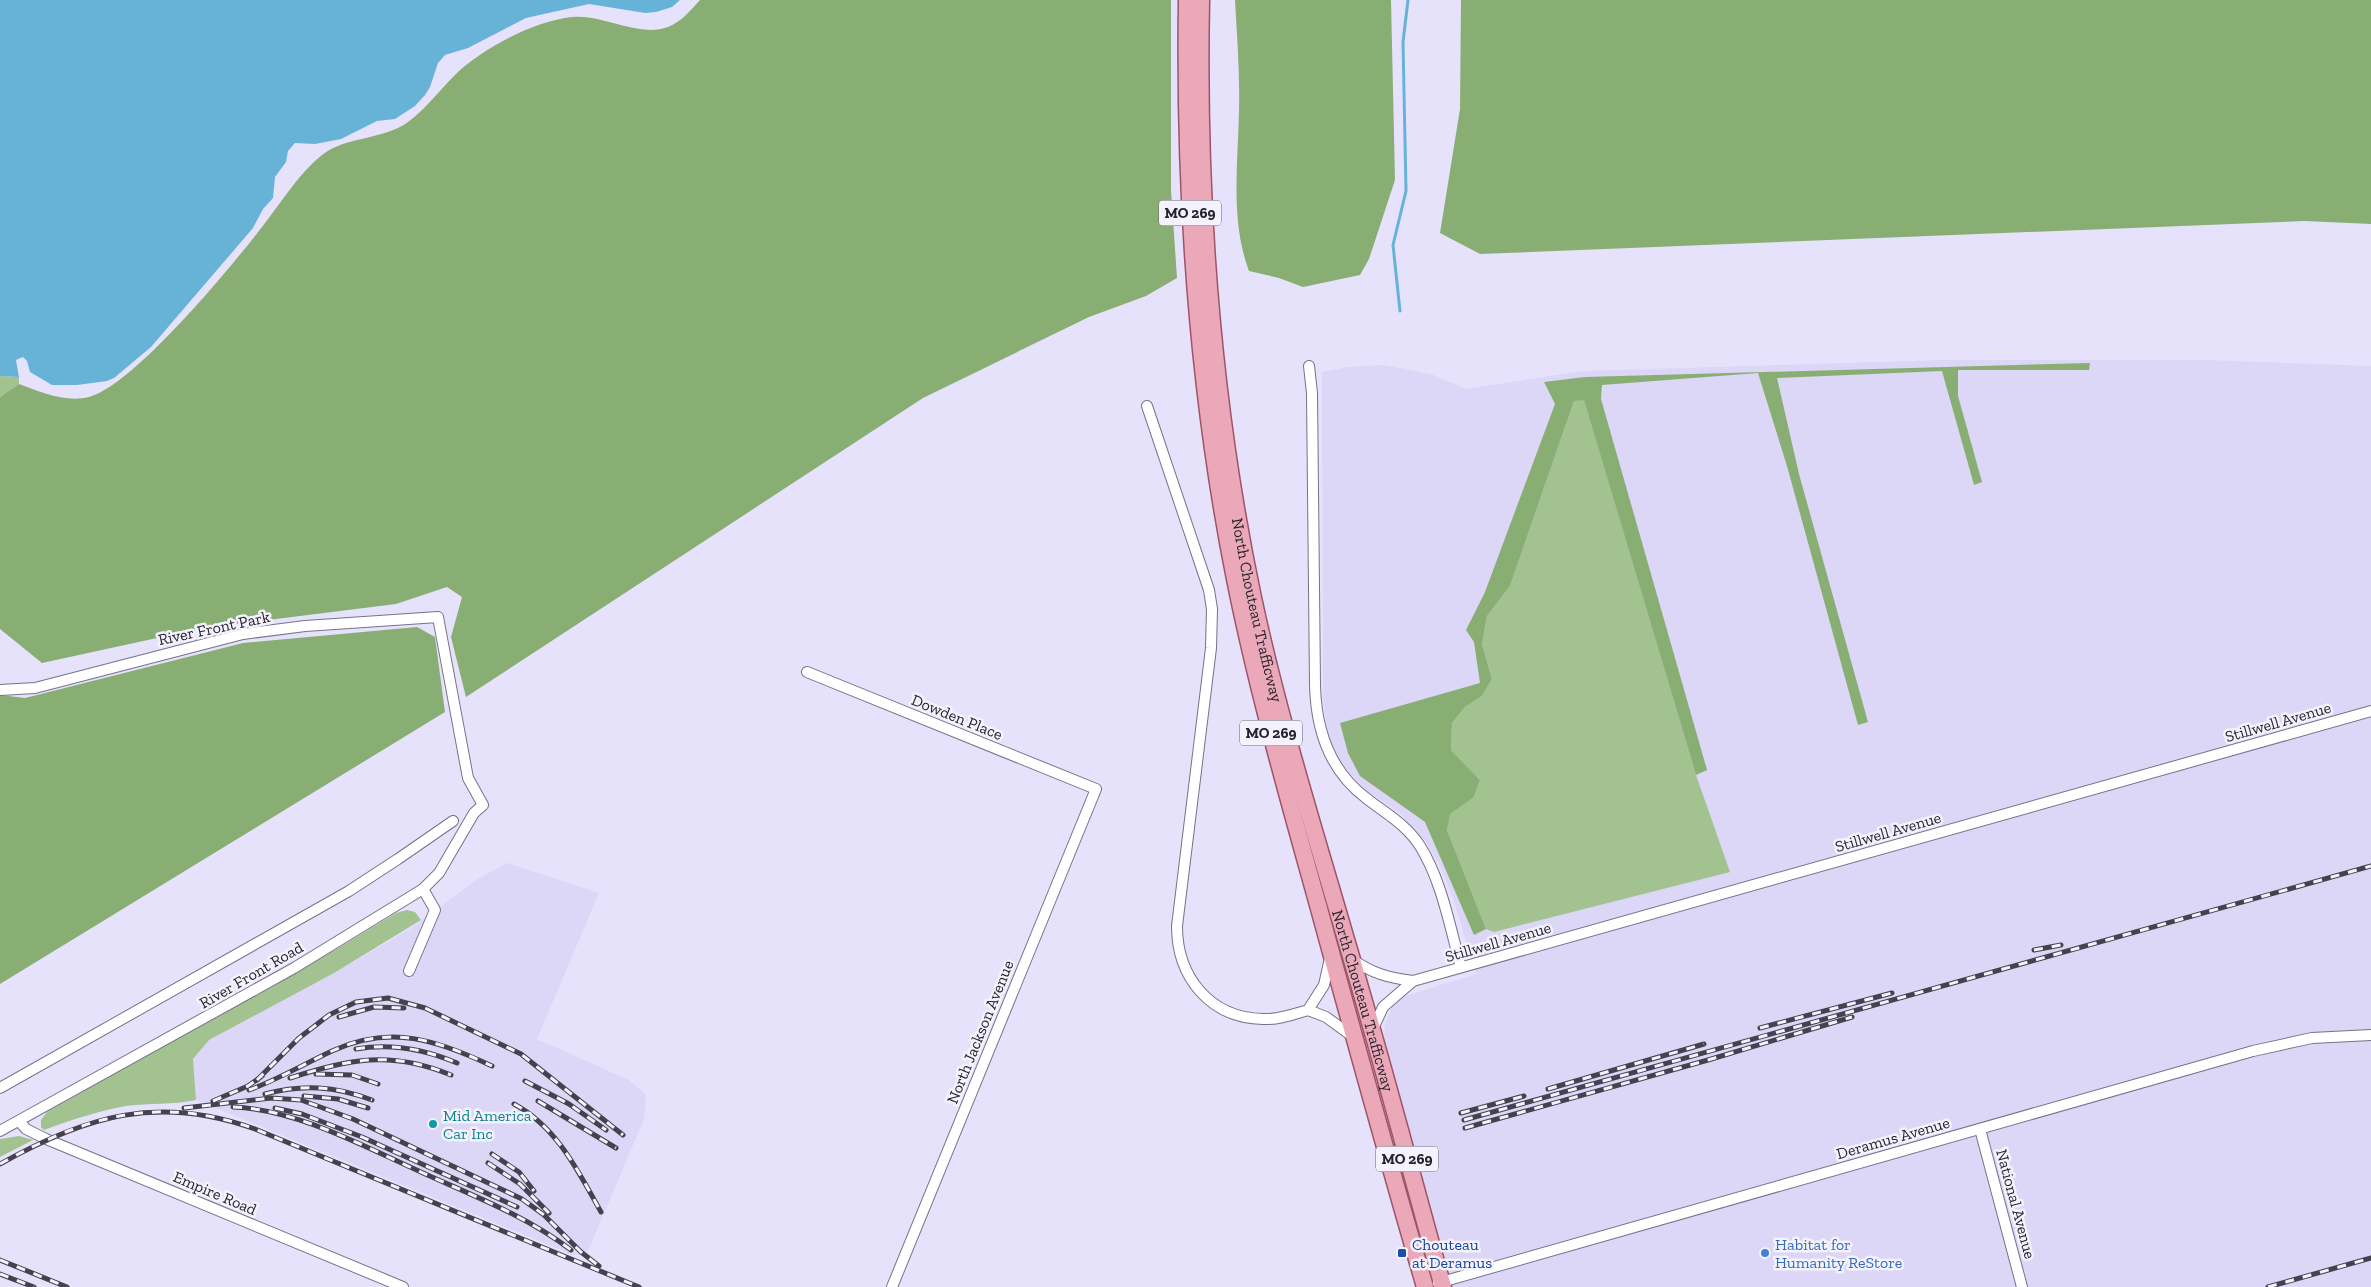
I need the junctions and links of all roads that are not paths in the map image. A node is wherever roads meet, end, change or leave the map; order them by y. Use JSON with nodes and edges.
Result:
{"nodes":[{"id":1,"x":1187,"y":0,"type":"edge"},
{"id":2,"x":1201,"y":0,"type":"edge"},
{"id":3,"x":1309,"y":366,"type":"dead end"},
{"id":4,"x":1147,"y":406,"type":"dead end"},
{"id":5,"x":1217,"y":424,"type":"junction"},
{"id":6,"x":807,"y":672,"type":"dead end"},
{"id":7,"x":0,"y":690,"type":"edge"},
{"id":8,"x":2371,"y":711,"type":"edge"},
{"id":9,"x":1096,"y":789,"type":"joint"},
{"id":10,"x":483,"y":805,"type":"joint"},
{"id":11,"x":453,"y":821,"type":"dead end"},
{"id":12,"x":423,"y":889,"type":"junction"},
{"id":13,"x":1331,"y":952,"type":"junction"},
{"id":14,"x":1352,"y":959,"type":"junction"},
{"id":15,"x":1461,"y":967,"type":"junction"},
{"id":16,"x":409,"y":970,"type":"dead end"},
{"id":17,"x":1413,"y":981,"type":"junction"},
{"id":18,"x":1308,"y":1010,"type":"junction"},
{"id":19,"x":1372,"y":1031,"type":"junction"},
{"id":20,"x":2371,"y":1035,"type":"edge"},
{"id":21,"x":1352,"y":1036,"type":"junction"},
{"id":22,"x":0,"y":1088,"type":"edge"},
{"id":23,"x":19,"y":1122,"type":"junction"},
{"id":24,"x":1980,"y":1129,"type":"junction"},
{"id":25,"x":0,"y":1131,"type":"edge"},
{"id":26,"x":1434,"y":1286,"type":"edge"},
{"id":27,"x":404,"y":1287,"type":"edge"},
{"id":28,"x":892,"y":1287,"type":"edge"},
{"id":29,"x":2022,"y":1287,"type":"edge"}],
"edges":[{"from":1,"to":5,"type":"main road","name":"North Chouteau Trafficway","number":"MO 269"},
{"from":2,"to":5,"type":"main road","name":"North Chouteau Trafficway","number":"MO 269"},
{"from":3,"to":15,"type":"street"},
{"from":4,"to":18,"type":"street"},
{"from":5,"to":13,"type":"main road","name":"North Chouteau Trafficway","number":"MO 269"},
{"from":5,"to":14,"type":"main road","name":"North Chouteau Trafficway","number":"MO 269"},
{"from":6,"to":9,"type":"street","name":"Dowden Place"},
{"from":7,"to":10,"type":"street","name":"River Front Park"},
{"from":8,"to":15,"type":"street","name":"Stillwell Avenue"},
{"from":9,"to":28,"type":"street","name":"North Jackson Avenue"},
{"from":10,"to":12,"type":"street","name":"River Front Road"},
{"from":11,"to":22,"type":"street","name":"River Front Road"},
{"from":12,"to":16,"type":"street"},
{"from":12,"to":23,"type":"street","name":"River Front Road"},
{"from":13,"to":18,"type":"street","name":"North Chouteau Trafficway"},
{"from":13,"to":21,"type":"main road","name":"North Chouteau Trafficway","number":"MO 269"},
{"from":14,"to":17,"type":"street","name":"Stillwell Avenue"},
{"from":14,"to":19,"type":"main road","name":"North Chouteau Trafficway","number":"MO 269"},
{"from":15,"to":17,"type":"street","name":"Stillwell Avenue"},
{"from":17,"to":19,"type":"street","name":"Stillwell Avenue"},
{"from":18,"to":21,"type":"street"},
{"from":19,"to":26,"type":"main road","name":"North Chouteau Trafficway","number":"MO 269"},
{"from":20,"to":24,"type":"street","name":"Deramus Avenue"},
{"from":21,"to":26,"type":"main road","name":"North Chouteau Trafficway","number":"MO 269"},
{"from":23,"to":25,"type":"street","name":"River Front Road"},
{"from":23,"to":27,"type":"street","name":"Empire Road"},
{"from":24,"to":26,"type":"street","name":"Deramus Avenue"},
{"from":24,"to":29,"type":"street","name":"National Avenue"}]}
